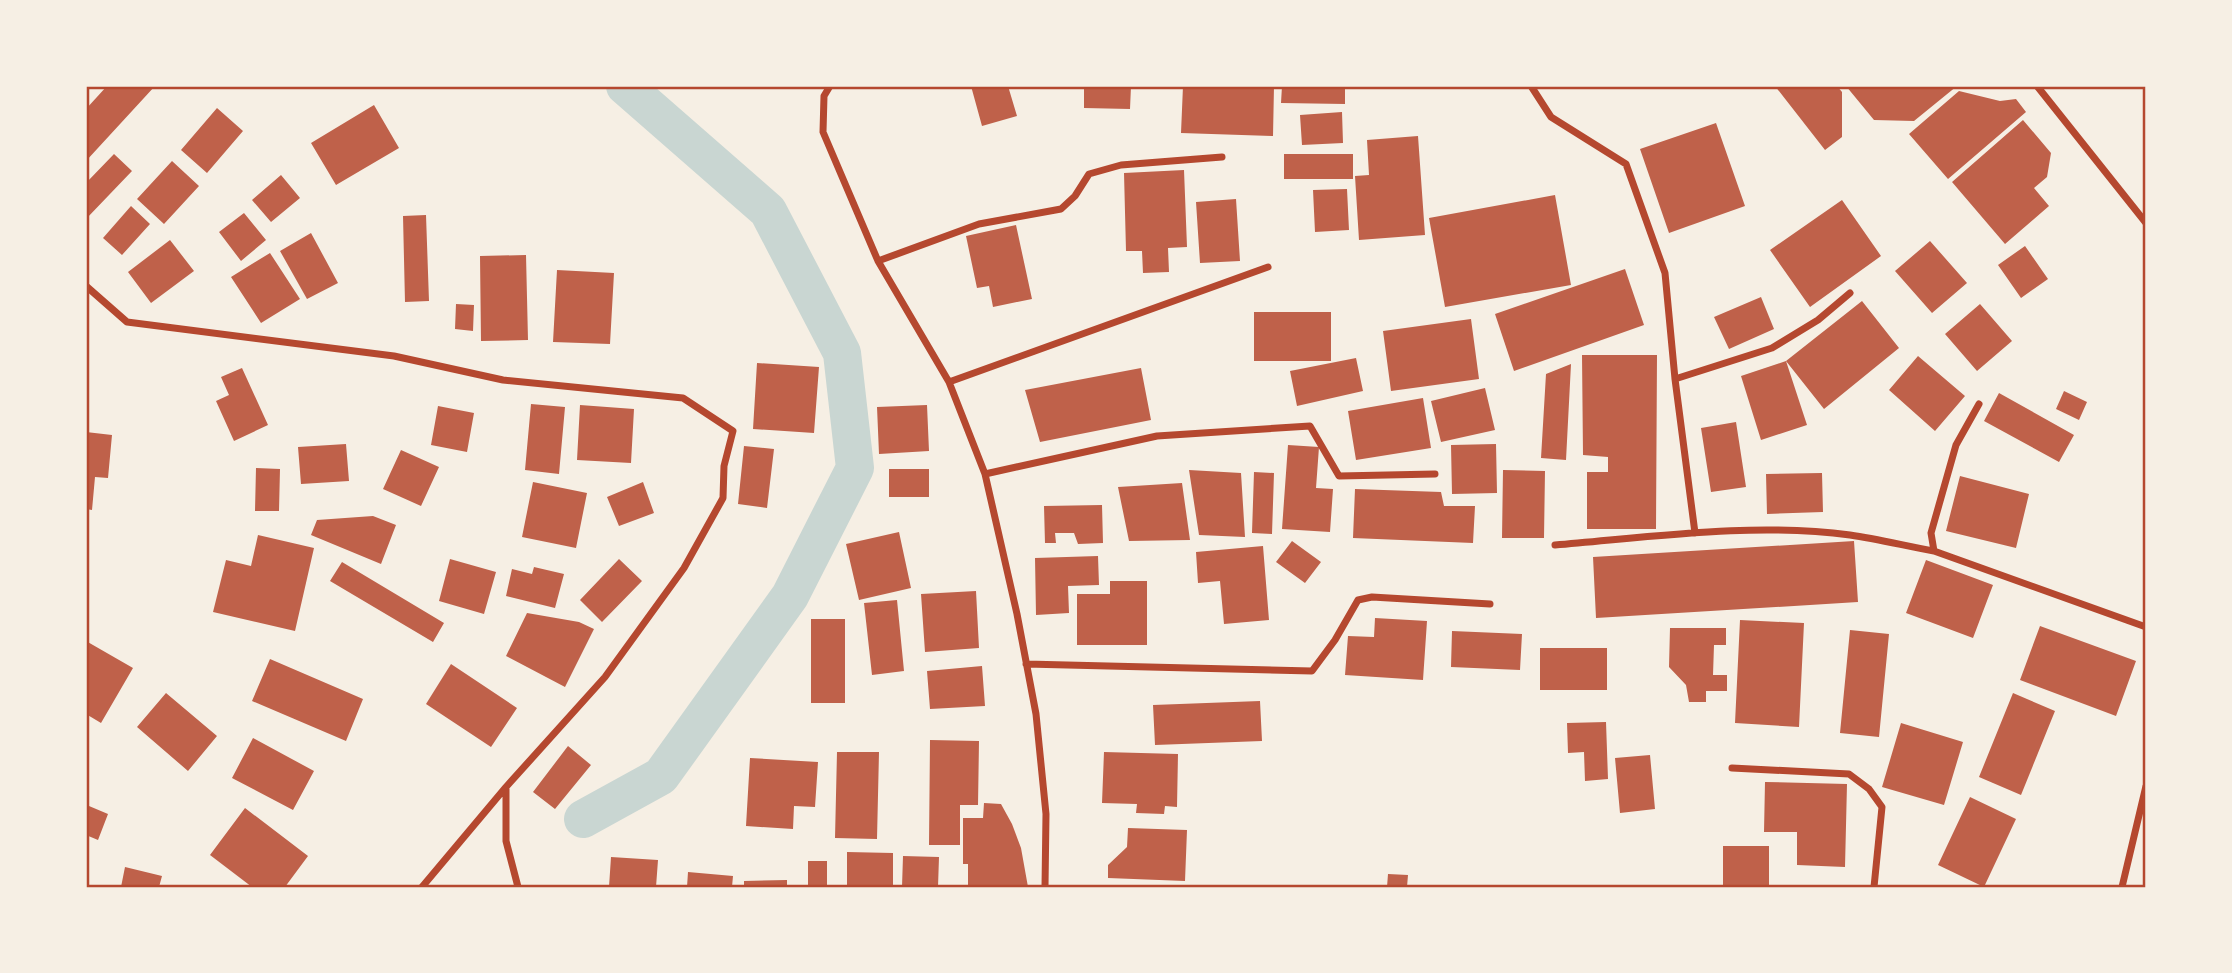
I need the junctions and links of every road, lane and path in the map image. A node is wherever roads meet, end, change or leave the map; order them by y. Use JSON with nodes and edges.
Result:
{"nodes":[{"id":1,"x":830,"y":86,"type":"edge"},
{"id":2,"x":1531,"y":86,"type":"edge"},
{"id":3,"x":2037,"y":86,"type":"edge"},
{"id":4,"x":1222,"y":157,"type":"dead end"},
{"id":5,"x":2146,"y":223,"type":"edge"},
{"id":6,"x":878,"y":261,"type":"junction"},
{"id":7,"x":1268,"y":267,"type":"dead end"},
{"id":8,"x":86,"y":286,"type":"edge"},
{"id":9,"x":1850,"y":292,"type":"dead end"},
{"id":10,"x":1675,"y":379,"type":"junction"},
{"id":11,"x":949,"y":382,"type":"junction"},
{"id":12,"x":1979,"y":404,"type":"dead end"},
{"id":13,"x":985,"y":474,"type":"junction"},
{"id":14,"x":1435,"y":474,"type":"dead end"},
{"id":15,"x":1695,"y":533,"type":"junction"},
{"id":16,"x":1555,"y":545,"type":"dead end"},
{"id":17,"x":1934,"y":551,"type":"junction"},
{"id":18,"x":1490,"y":604,"type":"dead end"},
{"id":19,"x":2146,"y":627,"type":"edge"},
{"id":20,"x":1026,"y":664,"type":"junction"},
{"id":21,"x":1732,"y":768,"type":"dead end"},
{"id":22,"x":2146,"y":786,"type":"edge"},
{"id":23,"x":506,"y":787,"type":"junction"},
{"id":24,"x":422,"y":887,"type":"edge"},
{"id":25,"x":518,"y":887,"type":"edge"},
{"id":26,"x":1045,"y":887,"type":"edge"},
{"id":27,"x":1874,"y":887,"type":"edge"},
{"id":28,"x":2122,"y":887,"type":"edge"}],
"edges":[{"from":1,"to":6,"type":"street"},
{"from":2,"to":10,"type":"street"},
{"from":3,"to":5,"type":"street"},
{"from":4,"to":6,"type":"street"},
{"from":6,"to":11,"type":"street"},
{"from":7,"to":11,"type":"street"},
{"from":8,"to":23,"type":"street"},
{"from":9,"to":10,"type":"street"},
{"from":10,"to":15,"type":"street"},
{"from":11,"to":13,"type":"street"},
{"from":12,"to":17,"type":"street"},
{"from":13,"to":14,"type":"street"},
{"from":13,"to":20,"type":"street"},
{"from":15,"to":16,"type":"street"},
{"from":15,"to":17,"type":"street"},
{"from":17,"to":19,"type":"street"},
{"from":18,"to":20,"type":"street"},
{"from":20,"to":26,"type":"street"},
{"from":21,"to":27,"type":"street"},
{"from":22,"to":28,"type":"street"},
{"from":23,"to":24,"type":"street"},
{"from":23,"to":25,"type":"street"}]}
